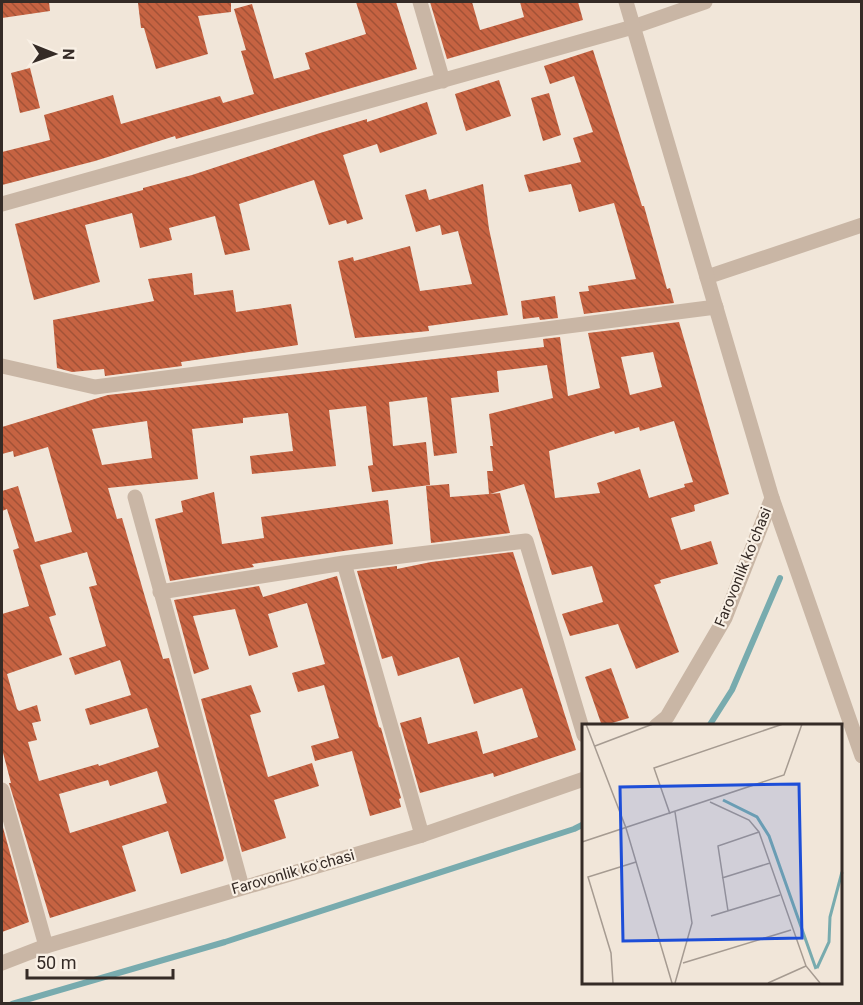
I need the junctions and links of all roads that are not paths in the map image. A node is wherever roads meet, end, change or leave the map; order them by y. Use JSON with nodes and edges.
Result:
{"nodes":[{"id":1,"x":420,"y":2,"type":"edge"},
{"id":2,"x":626,"y":2,"type":"edge"},
{"id":3,"x":705,"y":2,"type":"edge"},
{"id":4,"x":633,"y":27,"type":"junction"},
{"id":5,"x":443,"y":81,"type":"junction"},
{"id":6,"x":2,"y":204,"type":"edge"},
{"id":7,"x":861,"y":225,"type":"edge"},
{"id":8,"x":707,"y":277,"type":"junction"},
{"id":9,"x":716,"y":307,"type":"junction"},
{"id":10,"x":2,"y":366,"type":"edge"},
{"id":11,"x":135,"y":497,"type":"dead end"},
{"id":12,"x":772,"y":498,"type":"junction"},
{"id":13,"x":344,"y":563,"type":"junction"},
{"id":14,"x":159,"y":592,"type":"junction"},
{"id":15,"x":658,"y":724,"type":"edge"},
{"id":16,"x":582,"y":728,"type":"edge"},
{"id":17,"x":861,"y":756,"type":"edge"},
{"id":18,"x":582,"y":780,"type":"edge"},
{"id":19,"x":2,"y":790,"type":"edge"},
{"id":20,"x":422,"y":835,"type":"junction"},
{"id":21,"x":242,"y":887,"type":"junction"},
{"id":22,"x":46,"y":946,"type":"junction"},
{"id":23,"x":2,"y":963,"type":"edge"}],
"edges":[{"from":1,"to":5,"type":"street"},
{"from":2,"to":4,"type":"street"},
{"from":3,"to":4,"type":"street"},
{"from":4,"to":5,"type":"street"},
{"from":4,"to":8,"type":"street"},
{"from":5,"to":6,"type":"street"},
{"from":7,"to":8,"type":"street"},
{"from":8,"to":9,"type":"street"},
{"from":9,"to":10,"type":"street"},
{"from":9,"to":12,"type":"street"},
{"from":11,"to":14,"type":"street"},
{"from":12,"to":15,"type":"street","name":"Farovonlik koʻchasi"},
{"from":12,"to":17,"type":"street"},
{"from":13,"to":14,"type":"street"},
{"from":13,"to":16,"type":"street"},
{"from":13,"to":20,"type":"street"},
{"from":14,"to":21,"type":"street"},
{"from":18,"to":20,"type":"street","name":"Farovonlik koʻchasi"},
{"from":19,"to":22,"type":"street"},
{"from":20,"to":21,"type":"street","name":"Farovonlik koʻchasi"},
{"from":21,"to":22,"type":"street","name":"Farovonlik koʻchasi"},
{"from":22,"to":23,"type":"street","name":"Farovonlik koʻchasi"}]}
